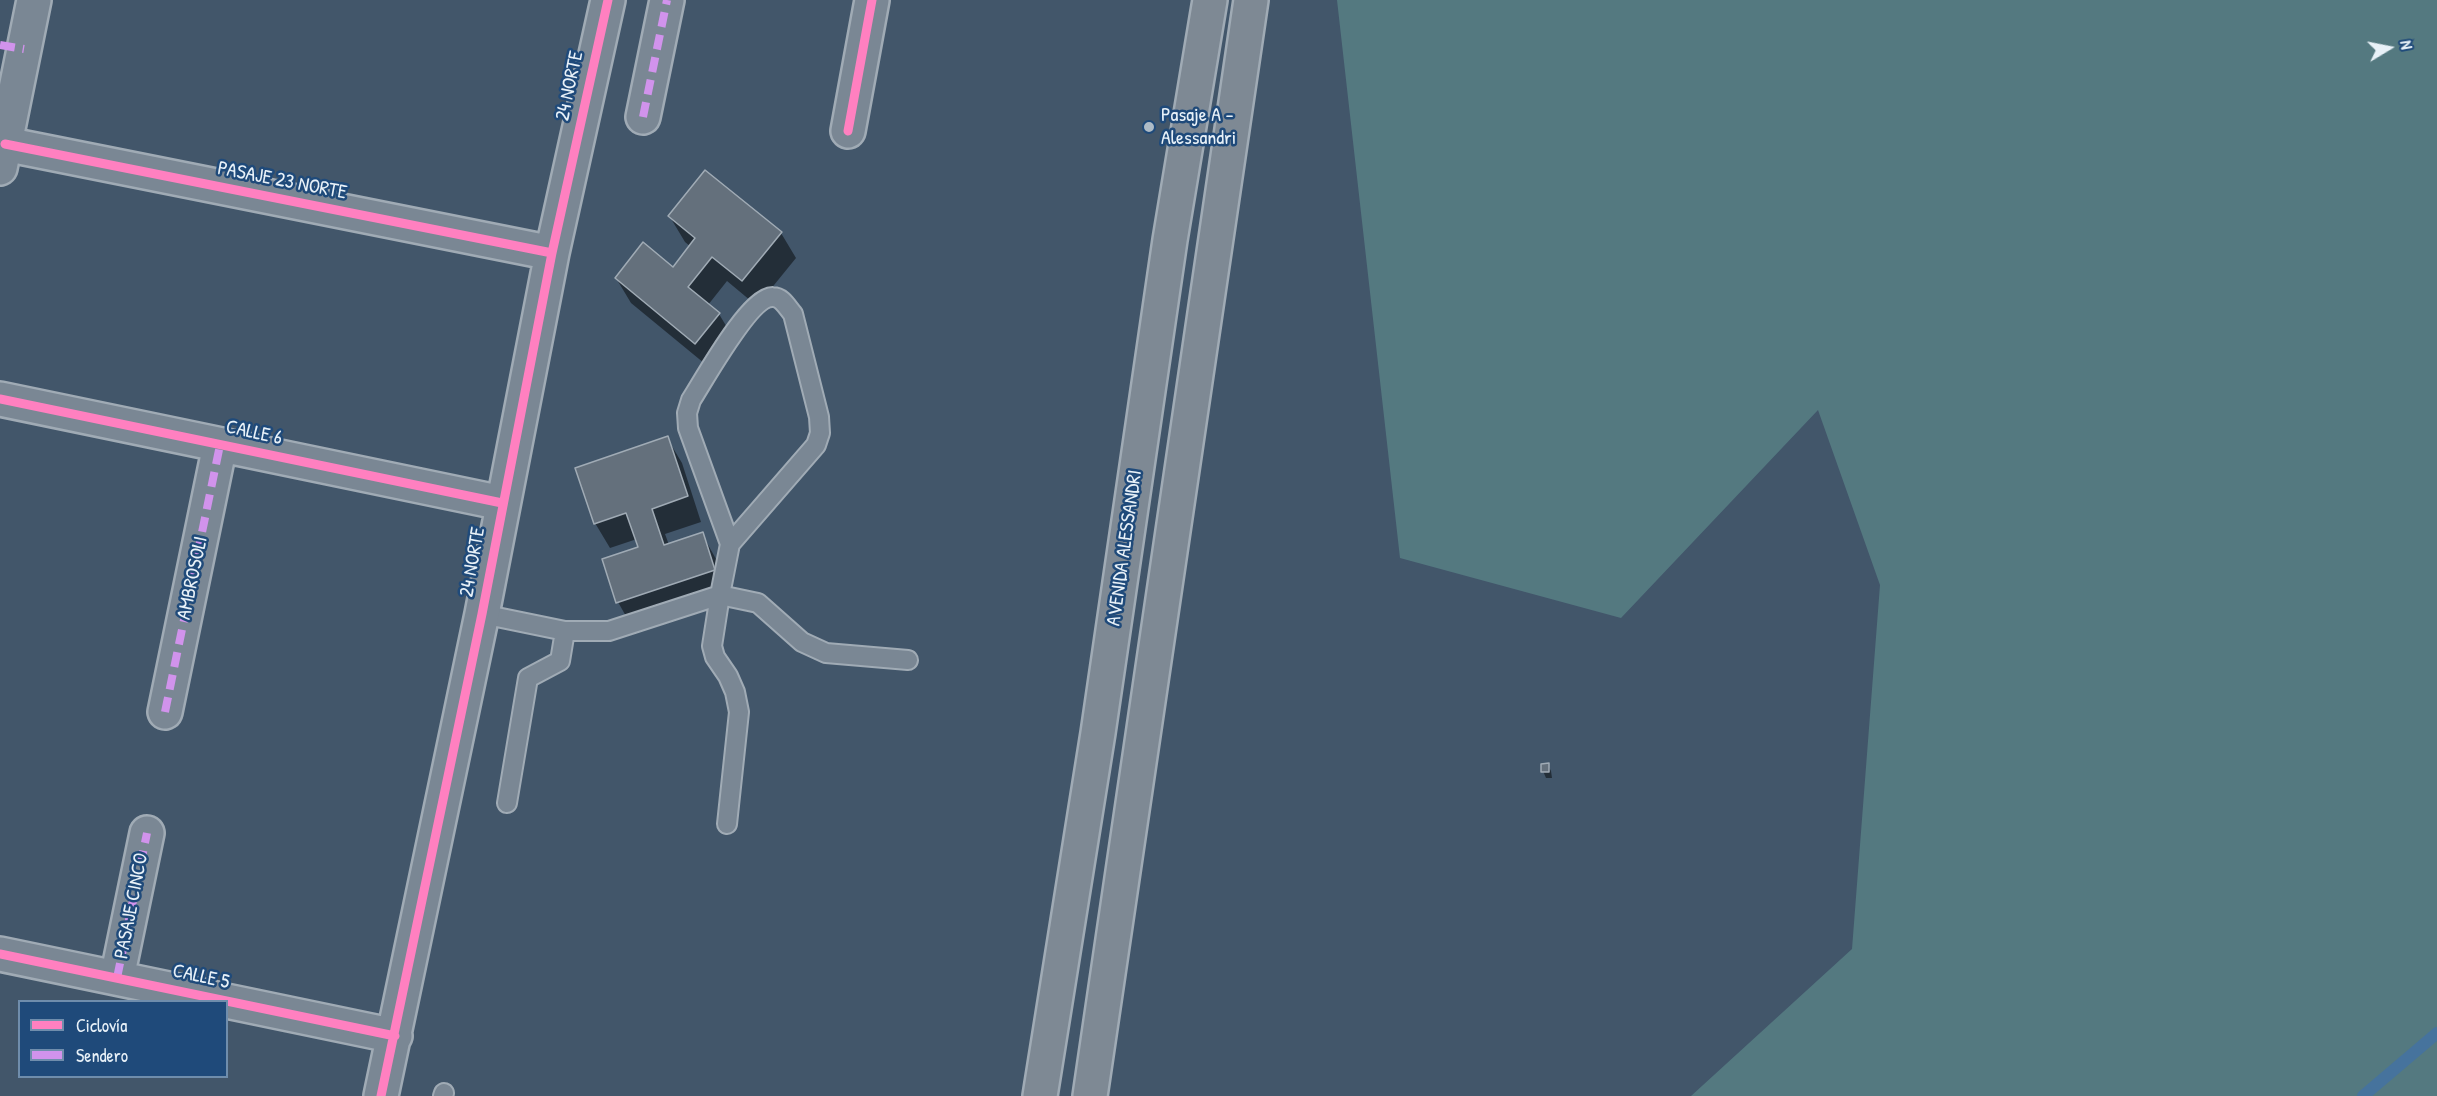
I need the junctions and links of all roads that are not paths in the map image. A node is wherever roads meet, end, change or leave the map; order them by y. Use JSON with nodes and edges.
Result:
{"nodes":[{"id":1,"x":34,"y":0,"type":"edge"},
{"id":2,"x":608,"y":0,"type":"edge"},
{"id":3,"x":667,"y":0,"type":"edge"},
{"id":4,"x":872,"y":0,"type":"edge"},
{"id":5,"x":1210,"y":0,"type":"edge"},
{"id":6,"x":1251,"y":0,"type":"edge"},
{"id":7,"x":12,"y":47,"type":"edge"},
{"id":8,"x":642,"y":117,"type":"dead end"},
{"id":9,"x":848,"y":131,"type":"dead end"},
{"id":10,"x":3,"y":156,"type":"edge"},
{"id":11,"x":552,"y":253,"type":"junction"},
{"id":12,"x":0,"y":399,"type":"edge"},
{"id":13,"x":220,"y":445,"type":"junction"},
{"id":14,"x":502,"y":503,"type":"junction"},
{"id":15,"x":730,"y":544,"type":"junction"},
{"id":16,"x":720,"y":596,"type":"junction"},
{"id":17,"x":482,"y":614,"type":"junction"},
{"id":18,"x":565,"y":631,"type":"junction"},
{"id":19,"x":908,"y":660,"type":"dead end"},
{"id":20,"x":165,"y":712,"type":"dead end"},
{"id":21,"x":507,"y":803,"type":"dead end"},
{"id":22,"x":727,"y":824,"type":"dead end"},
{"id":23,"x":147,"y":833,"type":"dead end"},
{"id":24,"x":0,"y":954,"type":"edge"},
{"id":25,"x":117,"y":978,"type":"junction"},
{"id":26,"x":222,"y":1000,"type":"edge"},
{"id":27,"x":228,"y":1001,"type":"edge"},
{"id":28,"x":394,"y":1036,"type":"junction"},
{"id":29,"x":381,"y":1096,"type":"edge"},
{"id":30,"x":1040,"y":1096,"type":"edge"},
{"id":31,"x":1090,"y":1096,"type":"edge"}],
"edges":[{"from":1,"to":7,"type":"street"},
{"from":2,"to":11,"type":"street","name":"24 NORTE"},
{"from":3,"to":8,"type":"street"},
{"from":4,"to":9,"type":"street"},
{"from":5,"to":30,"type":"main road","name":"AVENIDA ALESSANDRI"},
{"from":6,"to":31,"type":"main road"},
{"from":7,"to":10,"type":"street"},
{"from":10,"to":11,"type":"street","name":"PASAJE 23 NORTE"},
{"from":11,"to":14,"type":"street","name":"24 NORTE"},
{"from":12,"to":13,"type":"street","name":"CALLE 6"},
{"from":13,"to":14,"type":"street","name":"CALLE 6"},
{"from":13,"to":20,"type":"street","name":"AMBROSOLI"},
{"from":14,"to":17,"type":"street","name":"24 NORTE"},
{"from":15,"to":15,"type":"lane"},
{"from":15,"to":16,"type":"lane"},
{"from":16,"to":18,"type":"lane"},
{"from":16,"to":19,"type":"lane"},
{"from":16,"to":22,"type":"lane"},
{"from":17,"to":18,"type":"lane"},
{"from":17,"to":28,"type":"street","name":"24 NORTE"},
{"from":18,"to":21,"type":"lane"},
{"from":23,"to":25,"type":"street","name":"PASAJE CINCO"},
{"from":24,"to":25,"type":"street","name":"CALLE 5"},
{"from":25,"to":26,"type":"street","name":"CALLE 5"},
{"from":27,"to":28,"type":"street","name":"CALLE 5"},
{"from":28,"to":29,"type":"street","name":"24 NORTE"}]}
